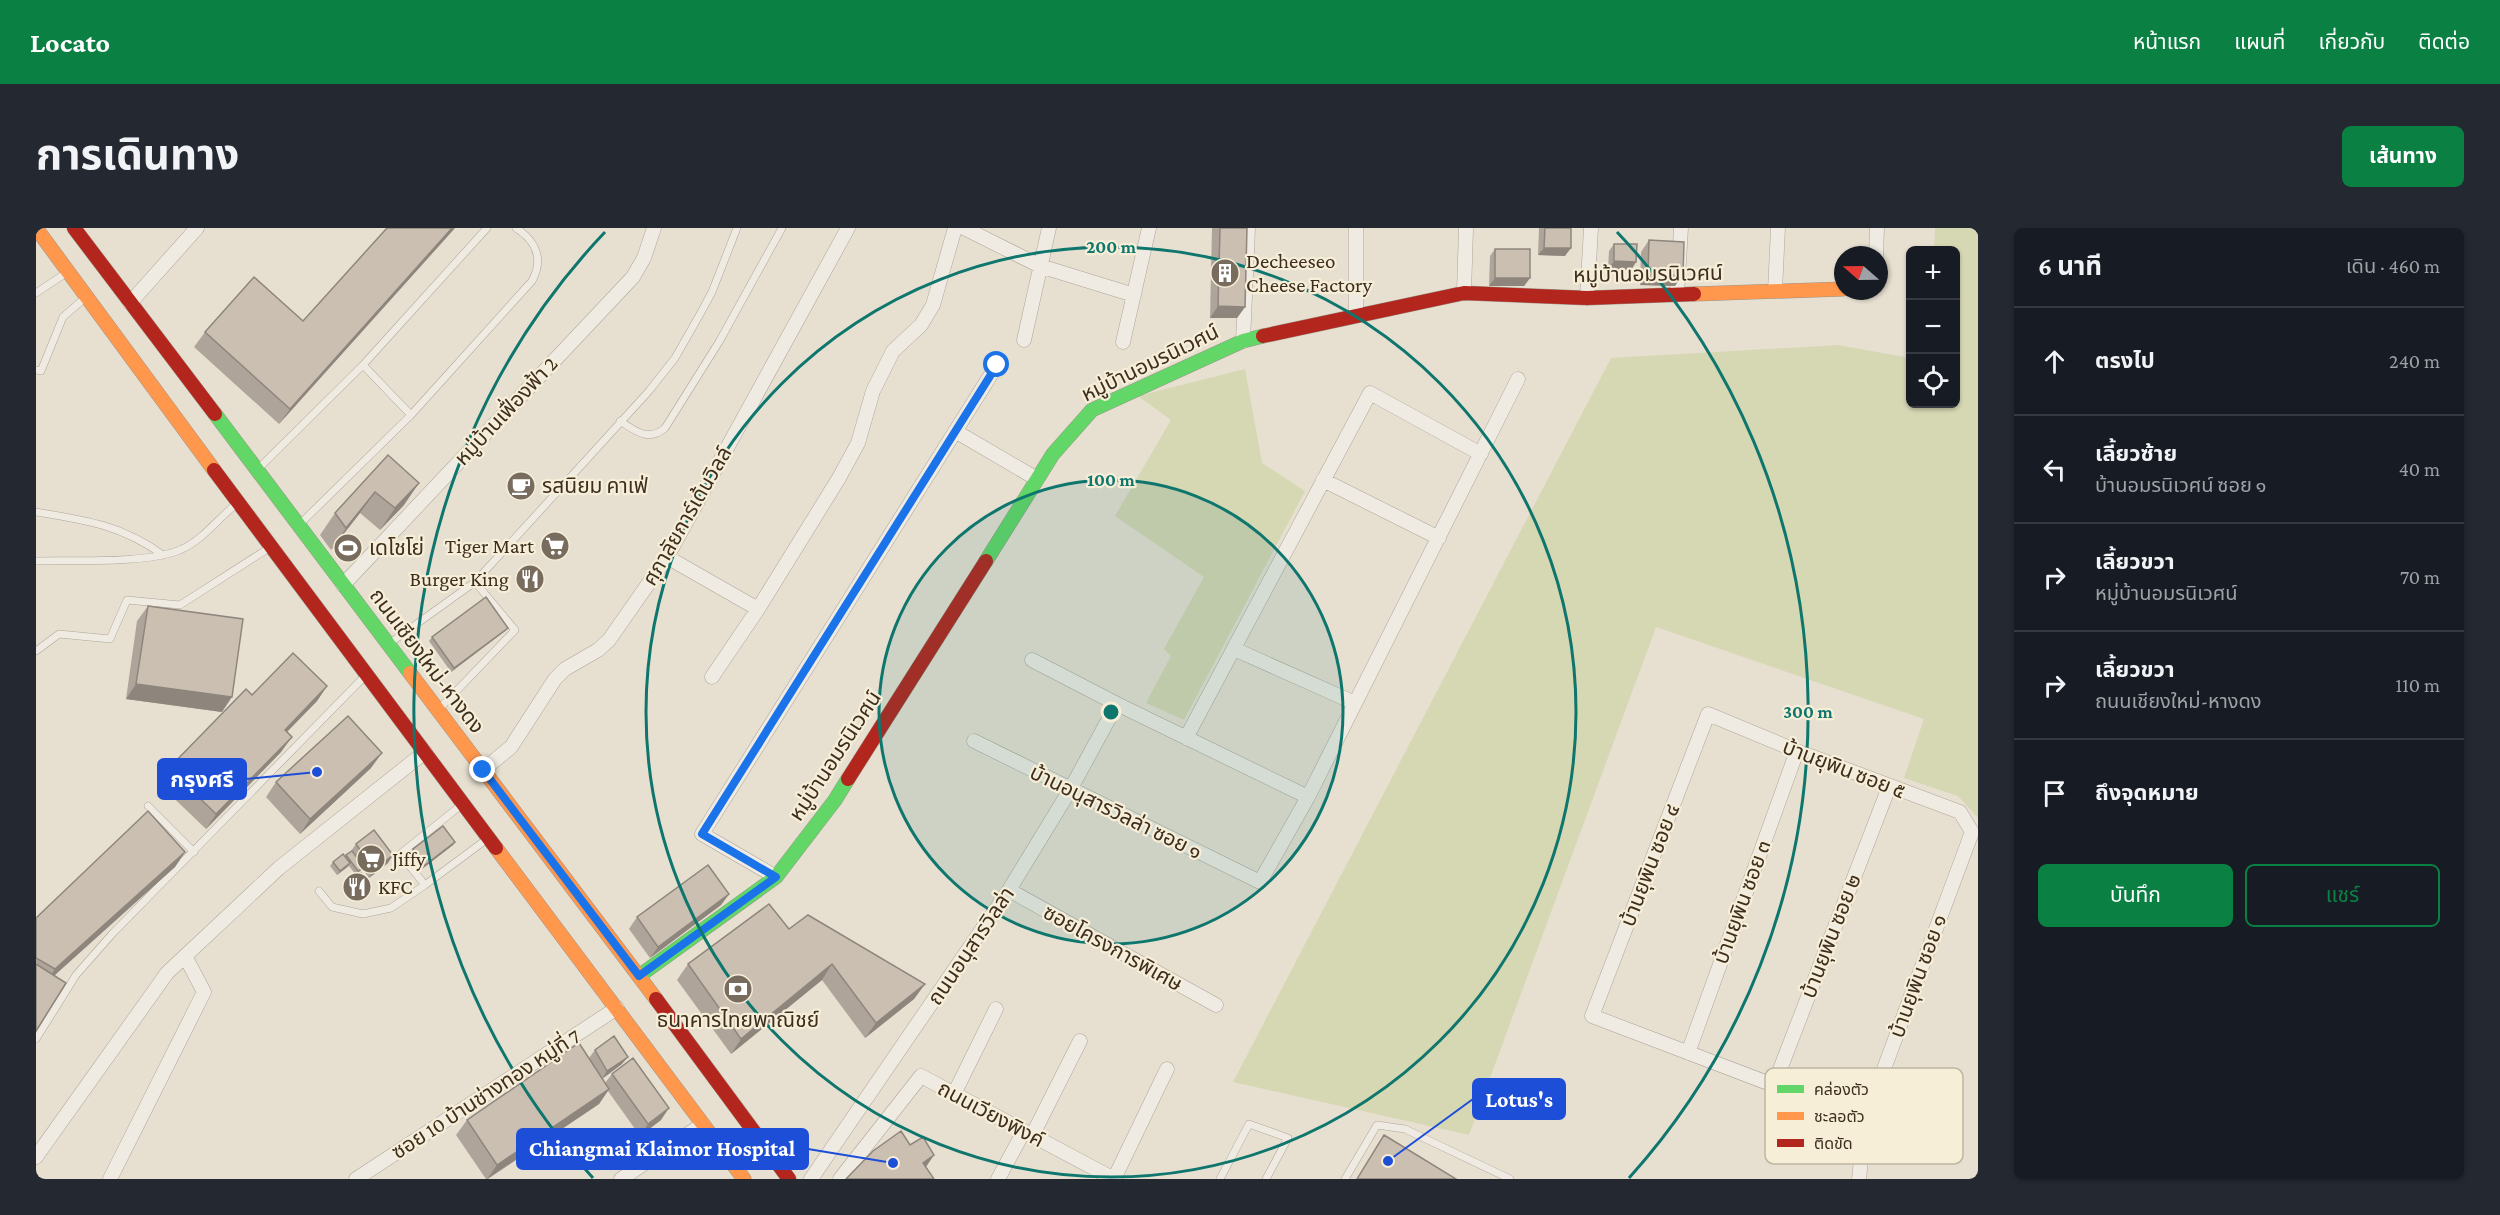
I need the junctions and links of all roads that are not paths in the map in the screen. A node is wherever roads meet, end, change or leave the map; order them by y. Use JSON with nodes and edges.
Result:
{"nodes":[{"id":1,"x":36,"y":228,"type":"edge"},
{"id":2,"x":74,"y":228,"type":"edge"},
{"id":3,"x":197,"y":228,"type":"edge"},
{"id":4,"x":487,"y":228,"type":"edge"},
{"id":5,"x":516,"y":228,"type":"edge"},
{"id":6,"x":654,"y":228,"type":"edge"},
{"id":7,"x":737,"y":228,"type":"edge"},
{"id":8,"x":782,"y":228,"type":"edge"},
{"id":9,"x":848,"y":228,"type":"edge"},
{"id":10,"x":955,"y":228,"type":"edge"},
{"id":11,"x":964,"y":228,"type":"edge"},
{"id":12,"x":1049,"y":228,"type":"edge"},
{"id":13,"x":1149,"y":228,"type":"edge"},
{"id":14,"x":1248,"y":228,"type":"edge"},
{"id":15,"x":1356,"y":228,"type":"edge"},
{"id":16,"x":1466,"y":228,"type":"edge"},
{"id":17,"x":1591,"y":228,"type":"edge"},
{"id":18,"x":1681,"y":228,"type":"edge"},
{"id":19,"x":1778,"y":228,"type":"edge"},
{"id":20,"x":1877,"y":228,"type":"edge"},
{"id":21,"x":1876,"y":246,"type":"edge"},
{"id":22,"x":81,"y":263,"type":"junction"},
{"id":23,"x":1040,"y":266,"type":"junction"},
{"id":24,"x":1834,"y":289,"type":"edge"},
{"id":25,"x":1775,"y":291,"type":"junction"},
{"id":26,"x":36,"y":293,"type":"edge"},
{"id":27,"x":1464,"y":293,"type":"junction"},
{"id":28,"x":1677,"y":294,"type":"junction"},
{"id":29,"x":1134,"y":295,"type":"junction"},
{"id":30,"x":87,"y":297,"type":"junction"},
{"id":31,"x":1587,"y":297,"type":"junction"},
{"id":32,"x":130,"y":303,"type":"junction"},
{"id":33,"x":1356,"y":315,"type":"junction"},
{"id":34,"x":1024,"y":340,"type":"dead end"},
{"id":35,"x":1243,"y":341,"type":"junction"},
{"id":36,"x":1124,"y":342,"type":"dead end"},
{"id":37,"x":997,"y":365,"type":"dead end"},
{"id":38,"x":363,"y":366,"type":"junction"},
{"id":39,"x":36,"y":369,"type":"edge"},
{"id":40,"x":1518,"y":378,"type":"dead end"},
{"id":41,"x":411,"y":415,"type":"junction"},
{"id":42,"x":620,"y":421,"type":"junction"},
{"id":43,"x":955,"y":430,"type":"junction"},
{"id":44,"x":1482,"y":454,"type":"junction"},
{"id":45,"x":257,"y":471,"type":"junction"},
{"id":46,"x":1036,"y":479,"type":"junction"},
{"id":47,"x":1323,"y":480,"type":"junction"},
{"id":48,"x":238,"y":502,"type":"junction"},
{"id":49,"x":36,"y":512,"type":"edge"},
{"id":50,"x":298,"y":525,"type":"junction"},
{"id":51,"x":1439,"y":538,"type":"junction"},
{"id":52,"x":271,"y":546,"type":"junction"},
{"id":53,"x":163,"y":555,"type":"junction"},
{"id":54,"x":667,"y":557,"type":"junction"},
{"id":55,"x":36,"y":561,"type":"edge"},
{"id":56,"x":475,"y":582,"type":"junction"},
{"id":57,"x":343,"y":585,"type":"junction"},
{"id":58,"x":758,"y":609,"type":"junction"},
{"id":59,"x":388,"y":644,"type":"junction"},
{"id":60,"x":1234,"y":649,"type":"junction"},
{"id":61,"x":36,"y":651,"type":"edge"},
{"id":62,"x":1032,"y":660,"type":"dead end"},
{"id":63,"x":367,"y":674,"type":"junction"},
{"id":64,"x":712,"y":677,"type":"dead end"},
{"id":65,"x":1355,"y":703,"type":"junction"},
{"id":66,"x":1117,"y":704,"type":"junction"},
{"id":67,"x":438,"y":711,"type":"junction"},
{"id":68,"x":1708,"y":714,"type":"joint"},
{"id":69,"x":1186,"y":738,"type":"junction"},
{"id":70,"x":974,"y":741,"type":"dead end"},
{"id":71,"x":1797,"y":751,"type":"junction"},
{"id":72,"x":425,"y":752,"type":"junction"},
{"id":73,"x":483,"y":770,"type":"junction"},
{"id":74,"x":1889,"y":787,"type":"junction"},
{"id":75,"x":1070,"y":790,"type":"junction"},
{"id":76,"x":1308,"y":797,"type":"junction"},
{"id":77,"x":464,"y":803,"type":"junction"},
{"id":78,"x":148,"y":806,"type":"dead end"},
{"id":79,"x":1972,"y":832,"type":"joint"},
{"id":80,"x":489,"y":837,"type":"junction"},
{"id":81,"x":194,"y":852,"type":"junction"},
{"id":82,"x":776,"y":877,"type":"junction"},
{"id":83,"x":425,"y":885,"type":"junction"},
{"id":84,"x":1009,"y":890,"type":"junction"},
{"id":85,"x":319,"y":891,"type":"dead end"},
{"id":86,"x":185,"y":956,"type":"junction"},
{"id":87,"x":639,"y":976,"type":"junction"},
{"id":88,"x":1216,"y":1005,"type":"dead end"},
{"id":89,"x":617,"y":1008,"type":"junction"},
{"id":90,"x":996,"y":1009,"type":"dead end"},
{"id":91,"x":36,"y":1039,"type":"edge"},
{"id":92,"x":1080,"y":1041,"type":"dead end"},
{"id":93,"x":1688,"y":1053,"type":"junction"},
{"id":94,"x":1781,"y":1068,"type":"edge"},
{"id":95,"x":1884,"y":1068,"type":"edge"},
{"id":96,"x":1167,"y":1069,"type":"dead end"},
{"id":97,"x":1765,"y":1082,"type":"edge"},
{"id":98,"x":722,"y":1088,"type":"junction"},
{"id":99,"x":954,"y":1094,"type":"junction"},
{"id":100,"x":699,"y":1103,"type":"junction"},
{"id":101,"x":703,"y":1124,"type":"junction"},
{"id":102,"x":1028,"y":1133,"type":"junction"},
{"id":103,"x":36,"y":1157,"type":"edge"},
{"id":104,"x":1861,"y":1164,"type":"edge"},
{"id":105,"x":110,"y":1179,"type":"edge"},
{"id":106,"x":356,"y":1179,"type":"edge"},
{"id":107,"x":621,"y":1179,"type":"edge"},
{"id":108,"x":744,"y":1179,"type":"edge"},
{"id":109,"x":789,"y":1179,"type":"edge"},
{"id":110,"x":811,"y":1179,"type":"edge"},
{"id":111,"x":840,"y":1179,"type":"edge"},
{"id":112,"x":998,"y":1179,"type":"edge"},
{"id":113,"x":1114,"y":1179,"type":"edge"},
{"id":114,"x":1220,"y":1179,"type":"edge"},
{"id":115,"x":1266,"y":1179,"type":"edge"},
{"id":116,"x":1345,"y":1179,"type":"edge"},
{"id":117,"x":1510,"y":1179,"type":"edge"},
{"id":118,"x":1859,"y":1179,"type":"edge"}],
"edges":[{"from":1,"to":22,"type":"main road","name":"ถนนเชียงใหม่-หางดง"},
{"from":2,"to":22,"type":"main road","name":"ถนนเชียงใหม่-หางดง"},
{"from":3,"to":32,"type":"street"},
{"from":4,"to":38,"type":"lane"},
{"from":5,"to":41,"type":"lane"},
{"from":6,"to":57,"type":"street","name":"หมู่บ้านเฟื่องฟ้า 2"},
{"from":7,"to":42,"type":"lane"},
{"from":8,"to":42,"type":"lane"},
{"from":9,"to":54,"type":"street","name":"ศุภาลัยการ์เด้นวิลล์"},
{"from":10,"to":58,"type":"street"},
{"from":11,"to":23,"type":"street"},
{"from":12,"to":23,"type":"street"},
{"from":13,"to":29,"type":"street"},
{"from":14,"to":35,"type":"street"},
{"from":15,"to":33,"type":"street"},
{"from":16,"to":27,"type":"street"},
{"from":17,"to":31,"type":"street"},
{"from":18,"to":28,"type":"street"},
{"from":19,"to":25,"type":"street"},
{"from":20,"to":21,"type":"street"},
{"from":22,"to":26,"type":"lane"},
{"from":22,"to":30,"type":"main road","name":"ถนนเชียงใหม่-หางดง"},
{"from":22,"to":32,"type":"main road","name":"ถนนเชียงใหม่-หางดง"},
{"from":23,"to":29,"type":"street"},
{"from":23,"to":34,"type":"street"},
{"from":24,"to":25,"type":"main road","name":"หมู่บ้านอมรนิเวศน์"},
{"from":25,"to":28,"type":"main road","name":"หมู่บ้านอมรนิเวศน์"},
{"from":27,"to":31,"type":"main road","name":"หมู่บ้านอมรนิเวศน์"},
{"from":27,"to":33,"type":"main road","name":"หมู่บ้านอมรนิเวศน์"},
{"from":28,"to":31,"type":"main road","name":"หมู่บ้านอมรนิเวศน์"},
{"from":29,"to":36,"type":"street"},
{"from":30,"to":39,"type":"lane"},
{"from":30,"to":48,"type":"main road","name":"ถนนเชียงใหม่-หางดง"},
{"from":32,"to":45,"type":"main road","name":"ถนนเชียงใหม่-หางดง"},
{"from":33,"to":35,"type":"main road","name":"หมู่บ้านอมรนิเวศน์"},
{"from":35,"to":46,"type":"main road","name":"หมู่บ้านอมรนิเวศน์"},
{"from":37,"to":43,"type":"street"},
{"from":38,"to":41,"type":"lane"},
{"from":38,"to":45,"type":"lane"},
{"from":40,"to":44,"type":"street"},
{"from":41,"to":50,"type":"lane"},
{"from":42,"to":56,"type":"lane"},
{"from":43,"to":46,"type":"street"},
{"from":43,"to":82,"type":"street"},
{"from":44,"to":47,"type":"street"},
{"from":44,"to":51,"type":"street"},
{"from":45,"to":50,"type":"main road","name":"ถนนเชียงใหม่-หางดง"},
{"from":46,"to":82,"type":"main road","name":"หมู่บ้านอมรนิเวศน์"},
{"from":47,"to":51,"type":"street"},
{"from":47,"to":60,"type":"street"},
{"from":48,"to":52,"type":"main road","name":"ถนนเชียงใหม่-หางดง"},
{"from":48,"to":53,"type":"lane"},
{"from":49,"to":53,"type":"lane"},
{"from":50,"to":57,"type":"main road","name":"ถนนเชียงใหม่-หางดง"},
{"from":51,"to":65,"type":"street"},
{"from":52,"to":61,"type":"lane"},
{"from":52,"to":63,"type":"main road","name":"ถนนเชียงใหม่-หางดง"},
{"from":53,"to":55,"type":"lane"},
{"from":54,"to":58,"type":"street"},
{"from":54,"to":73,"type":"street","name":"ศุภาลัยการ์เด้นวิลล์"},
{"from":56,"to":59,"type":"lane"},
{"from":56,"to":67,"type":"lane"},
{"from":57,"to":59,"type":"main road","name":"ถนนเชียงใหม่-หางดง"},
{"from":58,"to":64,"type":"street"},
{"from":59,"to":67,"type":"main road","name":"ถนนเชียงใหม่-หางดง"},
{"from":60,"to":65,"type":"street"},
{"from":60,"to":69,"type":"street"},
{"from":62,"to":66,"type":"street"},
{"from":63,"to":72,"type":"main road","name":"ถนนเชียงใหม่-หางดง"},
{"from":63,"to":81,"type":"lane"},
{"from":65,"to":76,"type":"street"},
{"from":66,"to":69,"type":"street"},
{"from":66,"to":75,"type":"street","name":"ถนนอนุสารวิลล่า"},
{"from":67,"to":73,"type":"main road","name":"ถนนเชียงใหม่-หางดง"},
{"from":68,"to":71,"type":"street","name":"บ้านยุพิน ซอย ๕"},
{"from":68,"to":93,"type":"street","name":"บ้านยุพิน ซอย ๔"},
{"from":69,"to":76,"type":"street"},
{"from":70,"to":75,"type":"street","name":"บ้านอนุสารวิลล่า ซอย ๑"},
{"from":71,"to":74,"type":"street","name":"บ้านยุพิน ซอย ๕"},
{"from":71,"to":93,"type":"street","name":"บ้านยุพิน ซอย ๓"},
{"from":72,"to":77,"type":"main road","name":"ถนนเชียงใหม่-หางดง"},
{"from":72,"to":86,"type":"street"},
{"from":73,"to":87,"type":"main road","name":"ถนนเชียงใหม่-หางดง"},
{"from":74,"to":79,"type":"street","name":"บ้านยุพิน ซอย ๕"},
{"from":74,"to":94,"type":"street","name":"บ้านยุพิน ซอย ๒"},
{"from":75,"to":76,"type":"street","name":"บ้านอนุสารวิลล่า ซอย ๑"},
{"from":75,"to":84,"type":"street","name":"ถนนอนุสารวิลล่า"},
{"from":77,"to":80,"type":"main road","name":"ถนนเชียงใหม่-หางดง"},
{"from":77,"to":83,"type":"lane"},
{"from":78,"to":81,"type":"lane"},
{"from":79,"to":95,"type":"street","name":"บ้านยุพิน ซอย ๑"},
{"from":80,"to":83,"type":"lane"},
{"from":80,"to":89,"type":"main road","name":"ถนนเชียงใหม่-หางดง"},
{"from":81,"to":91,"type":"lane"},
{"from":82,"to":87,"type":"main road","name":"หมู่บ้านอมรนิเวศน์"},
{"from":83,"to":85,"type":"lane"},
{"from":84,"to":88,"type":"street","name":"ซอยโครงการพิเศษ"},
{"from":84,"to":110,"type":"street","name":"ถนนอนุสารวิลล่า"},
{"from":86,"to":103,"type":"street"},
{"from":86,"to":105,"type":"street"},
{"from":87,"to":98,"type":"main road","name":"ถนนเชียงใหม่-หางดง"},
{"from":89,"to":100,"type":"main road","name":"ถนนเชียงใหม่-หางดง"},
{"from":89,"to":106,"type":"street","name":"ซอย 10 บ้านช่างทอง หมู่ที่ 7"},
{"from":90,"to":99,"type":"street"},
{"from":92,"to":102,"type":"street"},
{"from":93,"to":97,"type":"street"},
{"from":96,"to":113,"type":"street"},
{"from":98,"to":100,"type":"main road"},
{"from":98,"to":109,"type":"main road","name":"ถนนเชียงใหม่-หางดง"},
{"from":99,"to":102,"type":"street","name":"ถนนเวียงพิงค์"},
{"from":99,"to":111,"type":"street","name":"ถนนเวียงพิงค์"},
{"from":100,"to":101,"type":"main road","name":"ถนนเชียงใหม่-หางดง"},
{"from":101,"to":107,"type":"street"},
{"from":101,"to":108,"type":"main road","name":"ถนนเชียงใหม่-หางดง"},
{"from":102,"to":112,"type":"street"},
{"from":102,"to":113,"type":"street","name":"ถนนเวียงพิงค์"},
{"from":104,"to":118,"type":"street","name":"บ้านยุพิน ซอย ๑"},
{"from":114,"to":115,"type":"lane"},
{"from":116,"to":117,"type":"lane"}]}
